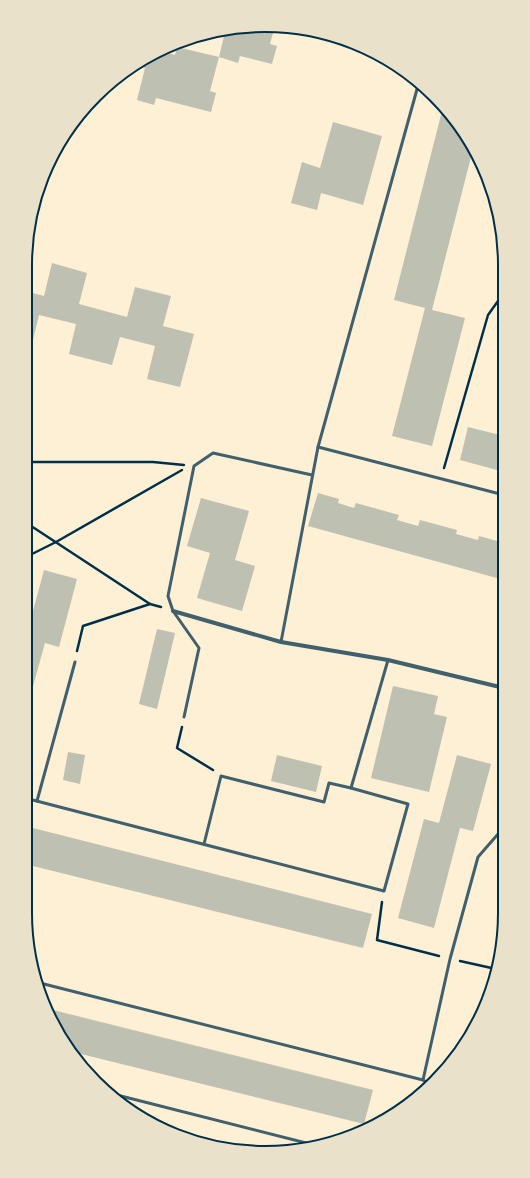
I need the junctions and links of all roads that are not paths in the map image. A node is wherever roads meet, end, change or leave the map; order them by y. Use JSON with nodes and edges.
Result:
{"nodes":[{"id":1,"x":417,"y":89,"type":"edge"},
{"id":2,"x":318,"y":448,"type":"junction"},
{"id":3,"x":312,"y":475,"type":"junction"},
{"id":4,"x":498,"y":493,"type":"edge"},
{"id":5,"x":173,"y":611,"type":"junction"},
{"id":6,"x":281,"y":642,"type":"junction"},
{"id":7,"x":388,"y":660,"type":"junction"},
{"id":8,"x":75,"y":662,"type":"road end"},
{"id":9,"x":498,"y":687,"type":"edge"},
{"id":10,"x":184,"y":717,"type":"road end"},
{"id":11,"x":351,"y":788,"type":"junction"},
{"id":12,"x":32,"y":800,"type":"edge"},
{"id":13,"x":37,"y":801,"type":"junction"},
{"id":14,"x":498,"y":834,"type":"edge"},
{"id":15,"x":204,"y":844,"type":"junction"},
{"id":16,"x":43,"y":984,"type":"edge"},
{"id":17,"x":423,"y":1080,"type":"junction"},
{"id":18,"x":426,"y":1082,"type":"edge"},
{"id":19,"x":120,"y":1096,"type":"edge"},
{"id":20,"x":305,"y":1143,"type":"edge"}],
"edges":[{"from":1,"to":2,"type":"lane"},
{"from":2,"to":3,"type":"lane"},
{"from":2,"to":4,"type":"lane"},
{"from":3,"to":5,"type":"lane"},
{"from":3,"to":6,"type":"lane"},
{"from":5,"to":6,"type":"street"},
{"from":5,"to":10,"type":"lane"},
{"from":6,"to":7,"type":"street"},
{"from":7,"to":9,"type":"street"},
{"from":7,"to":11,"type":"lane"},
{"from":8,"to":13,"type":"lane"},
{"from":11,"to":15,"type":"lane"},
{"from":11,"to":15,"type":"lane"},
{"from":12,"to":13,"type":"lane"},
{"from":13,"to":15,"type":"lane"},
{"from":14,"to":17,"type":"lane"},
{"from":16,"to":17,"type":"lane"},
{"from":17,"to":18,"type":"lane"},
{"from":19,"to":20,"type":"lane"}]}
